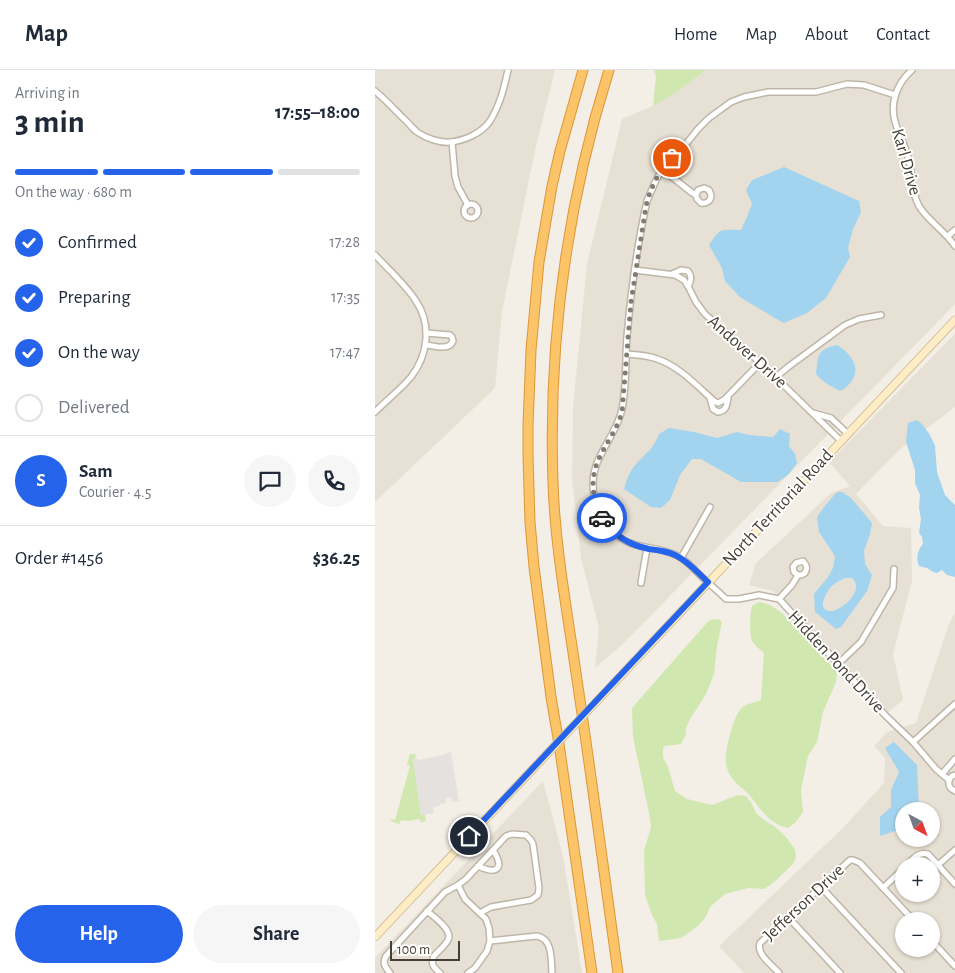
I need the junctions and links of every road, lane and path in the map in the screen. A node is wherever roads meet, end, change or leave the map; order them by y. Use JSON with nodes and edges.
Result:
{"nodes":[{"id":1,"x":508,"y":70,"type":"edge"},
{"id":2,"x":583,"y":70,"type":"edge"},
{"id":3,"x":609,"y":70,"type":"edge"},
{"id":4,"x":912,"y":70,"type":"edge"},
{"id":5,"x":375,"y":92,"type":"edge"},
{"id":6,"x":895,"y":95,"type":"junction"},
{"id":7,"x":452,"y":142,"type":"junction"},
{"id":8,"x":662,"y":169,"type":"junction"},
{"id":9,"x":696,"y":195,"type":"dead end"},
{"id":10,"x":468,"y":205,"type":"dead end"},
{"id":11,"x":955,"y":230,"type":"edge"},
{"id":12,"x":948,"y":236,"type":"junction"},
{"id":13,"x":955,"y":246,"type":"edge"},
{"id":14,"x":375,"y":255,"type":"edge"},
{"id":15,"x":635,"y":270,"type":"junction"},
{"id":16,"x":672,"y":275,"type":"junction"},
{"id":17,"x":688,"y":286,"type":"junction"},
{"id":18,"x":881,"y":315,"type":"dead end"},
{"id":19,"x":955,"y":320,"type":"edge"},
{"id":20,"x":426,"y":333,"type":"junction"},
{"id":21,"x":426,"y":345,"type":"junction"},
{"id":22,"x":626,"y":354,"type":"junction"},
{"id":23,"x":760,"y":363,"type":"junction"},
{"id":24,"x":776,"y":377,"type":"junction"},
{"id":25,"x":728,"y":396,"type":"junction"},
{"id":26,"x":710,"y":397,"type":"junction"},
{"id":27,"x":375,"y":412,"type":"edge"},
{"id":28,"x":812,"y":413,"type":"junction"},
{"id":29,"x":848,"y":434,"type":"junction"},
{"id":30,"x":841,"y":441,"type":"junction"},
{"id":31,"x":710,"y":507,"type":"dead end"},
{"id":32,"x":647,"y":548,"type":"junction"},
{"id":33,"x":681,"y":558,"type":"junction"},
{"id":34,"x":894,"y":569,"type":"dead end"},
{"id":35,"x":798,"y":575,"type":"dead end"},
{"id":36,"x":708,"y":582,"type":"junction"},
{"id":37,"x":641,"y":583,"type":"dead end"},
{"id":38,"x":779,"y":599,"type":"junction"},
{"id":39,"x":839,"y":664,"type":"junction"},
{"id":40,"x":955,"y":704,"type":"edge"},
{"id":41,"x":913,"y":742,"type":"junction"},
{"id":42,"x":955,"y":759,"type":"edge"},
{"id":43,"x":942,"y":774,"type":"junction"},
{"id":44,"x":955,"y":775,"type":"edge"},
{"id":45,"x":949,"y":780,"type":"junction"},
{"id":46,"x":955,"y":791,"type":"edge"},
{"id":47,"x":493,"y":850,"type":"junction"},
{"id":48,"x":955,"y":850,"type":"edge"},
{"id":49,"x":915,"y":857,"type":"edge"},
{"id":50,"x":931,"y":857,"type":"edge"},
{"id":51,"x":940,"y":863,"type":"edge"},
{"id":52,"x":478,"y":866,"type":"junction"},
{"id":53,"x":940,"y":867,"type":"edge"},
{"id":54,"x":895,"y":877,"type":"edge"},
{"id":55,"x":955,"y":884,"type":"edge"},
{"id":56,"x":458,"y":885,"type":"junction"},
{"id":57,"x":821,"y":887,"type":"junction"},
{"id":58,"x":883,"y":888,"type":"junction"},
{"id":59,"x":427,"y":911,"type":"junction"},
{"id":60,"x":906,"y":912,"type":"edge"},
{"id":61,"x":480,"y":914,"type":"junction"},
{"id":62,"x":788,"y":917,"type":"junction"},
{"id":63,"x":375,"y":937,"type":"edge"},
{"id":64,"x":490,"y":941,"type":"junction"},
{"id":65,"x":940,"y":950,"type":"edge"},
{"id":66,"x":955,"y":966,"type":"edge"},
{"id":67,"x":474,"y":970,"type":"edge"},
{"id":68,"x":390,"y":973,"type":"edge"},
{"id":69,"x":439,"y":973,"type":"edge"},
{"id":70,"x":468,"y":973,"type":"edge"},
{"id":71,"x":552,"y":973,"type":"edge"},
{"id":72,"x":592,"y":973,"type":"edge"},
{"id":73,"x":618,"y":973,"type":"edge"},
{"id":74,"x":779,"y":973,"type":"edge"},
{"id":75,"x":840,"y":973,"type":"edge"},
{"id":76,"x":901,"y":973,"type":"edge"}],
"edges":[{"from":1,"to":7,"type":"street"},
{"from":2,"to":72,"type":"highway"},
{"from":3,"to":73,"type":"highway"},
{"from":4,"to":6,"type":"street"},
{"from":5,"to":7,"type":"street"},
{"from":6,"to":8,"type":"street"},
{"from":6,"to":12,"type":"street","name":"Karl Drive"},
{"from":7,"to":10,"type":"street"},
{"from":8,"to":9,"type":"street"},
{"from":8,"to":15,"type":"street"},
{"from":11,"to":12,"type":"street"},
{"from":12,"to":13,"type":"street","name":"Karl Drive"},
{"from":14,"to":20,"type":"street"},
{"from":15,"to":16,"type":"street","name":"Andover Drive"},
{"from":15,"to":22,"type":"street"},
{"from":16,"to":17,"type":"street","name":"Andover Drive"},
{"from":16,"to":17,"type":"street","name":"Andover Drive"},
{"from":17,"to":23,"type":"street","name":"Andover Drive"},
{"from":18,"to":24,"type":"street"},
{"from":19,"to":29,"type":"main road","name":"North Territorial Road"},
{"from":20,"to":21,"type":"street"},
{"from":20,"to":21,"type":"street"},
{"from":21,"to":27,"type":"street"},
{"from":22,"to":26,"type":"street"},
{"from":22,"to":32,"type":"street"},
{"from":23,"to":24,"type":"street","name":"Andover Drive"},
{"from":23,"to":25,"type":"street"},
{"from":24,"to":28,"type":"street","name":"Andover Drive"},
{"from":25,"to":26,"type":"street"},
{"from":25,"to":26,"type":"street"},
{"from":28,"to":29,"type":"street","name":"Andover Drive"},
{"from":28,"to":30,"type":"street","name":"Andover Drive"},
{"from":29,"to":30,"type":"main road","name":"North Territorial Road"},
{"from":30,"to":36,"type":"main road","name":"North Territorial Road"},
{"from":31,"to":33,"type":"street"},
{"from":32,"to":33,"type":"street"},
{"from":32,"to":37,"type":"street"},
{"from":33,"to":36,"type":"street"},
{"from":34,"to":39,"type":"street"},
{"from":35,"to":38,"type":"street"},
{"from":36,"to":38,"type":"street","name":"Hidden Pond Drive"},
{"from":36,"to":63,"type":"main road","name":"North Territorial Road","bridge":true},
{"from":38,"to":39,"type":"street","name":"Hidden Pond Drive"},
{"from":39,"to":41,"type":"street","name":"Hidden Pond Drive"},
{"from":40,"to":41,"type":"street"},
{"from":41,"to":43,"type":"street","name":"Hidden Pond Drive"},
{"from":42,"to":43,"type":"street"},
{"from":43,"to":45,"type":"street","name":"Hidden Pond Drive"},
{"from":44,"to":45,"type":"street"},
{"from":45,"to":46,"type":"street","name":"Hidden Pond Drive"},
{"from":47,"to":52,"type":"street"},
{"from":47,"to":52,"type":"street"},
{"from":47,"to":61,"type":"street"},
{"from":48,"to":51,"type":"street"},
{"from":49,"to":50,"type":"street"},
{"from":52,"to":56,"type":"street"},
{"from":53,"to":55,"type":"street"},
{"from":54,"to":58,"type":"street"},
{"from":56,"to":59,"type":"street"},
{"from":56,"to":61,"type":"street"},
{"from":57,"to":58,"type":"street","name":"Jefferson Drive"},
{"from":57,"to":62,"type":"street","name":"Jefferson Drive"},
{"from":57,"to":76,"type":"street"},
{"from":58,"to":60,"type":"street"},
{"from":59,"to":68,"type":"street"},
{"from":59,"to":69,"type":"street"},
{"from":61,"to":64,"type":"street"},
{"from":62,"to":74,"type":"street","name":"Jefferson Drive"},
{"from":62,"to":75,"type":"street"},
{"from":64,"to":67,"type":"street"},
{"from":64,"to":71,"type":"street"},
{"from":65,"to":66,"type":"street"},
{"from":67,"to":70,"type":"street"}]}
